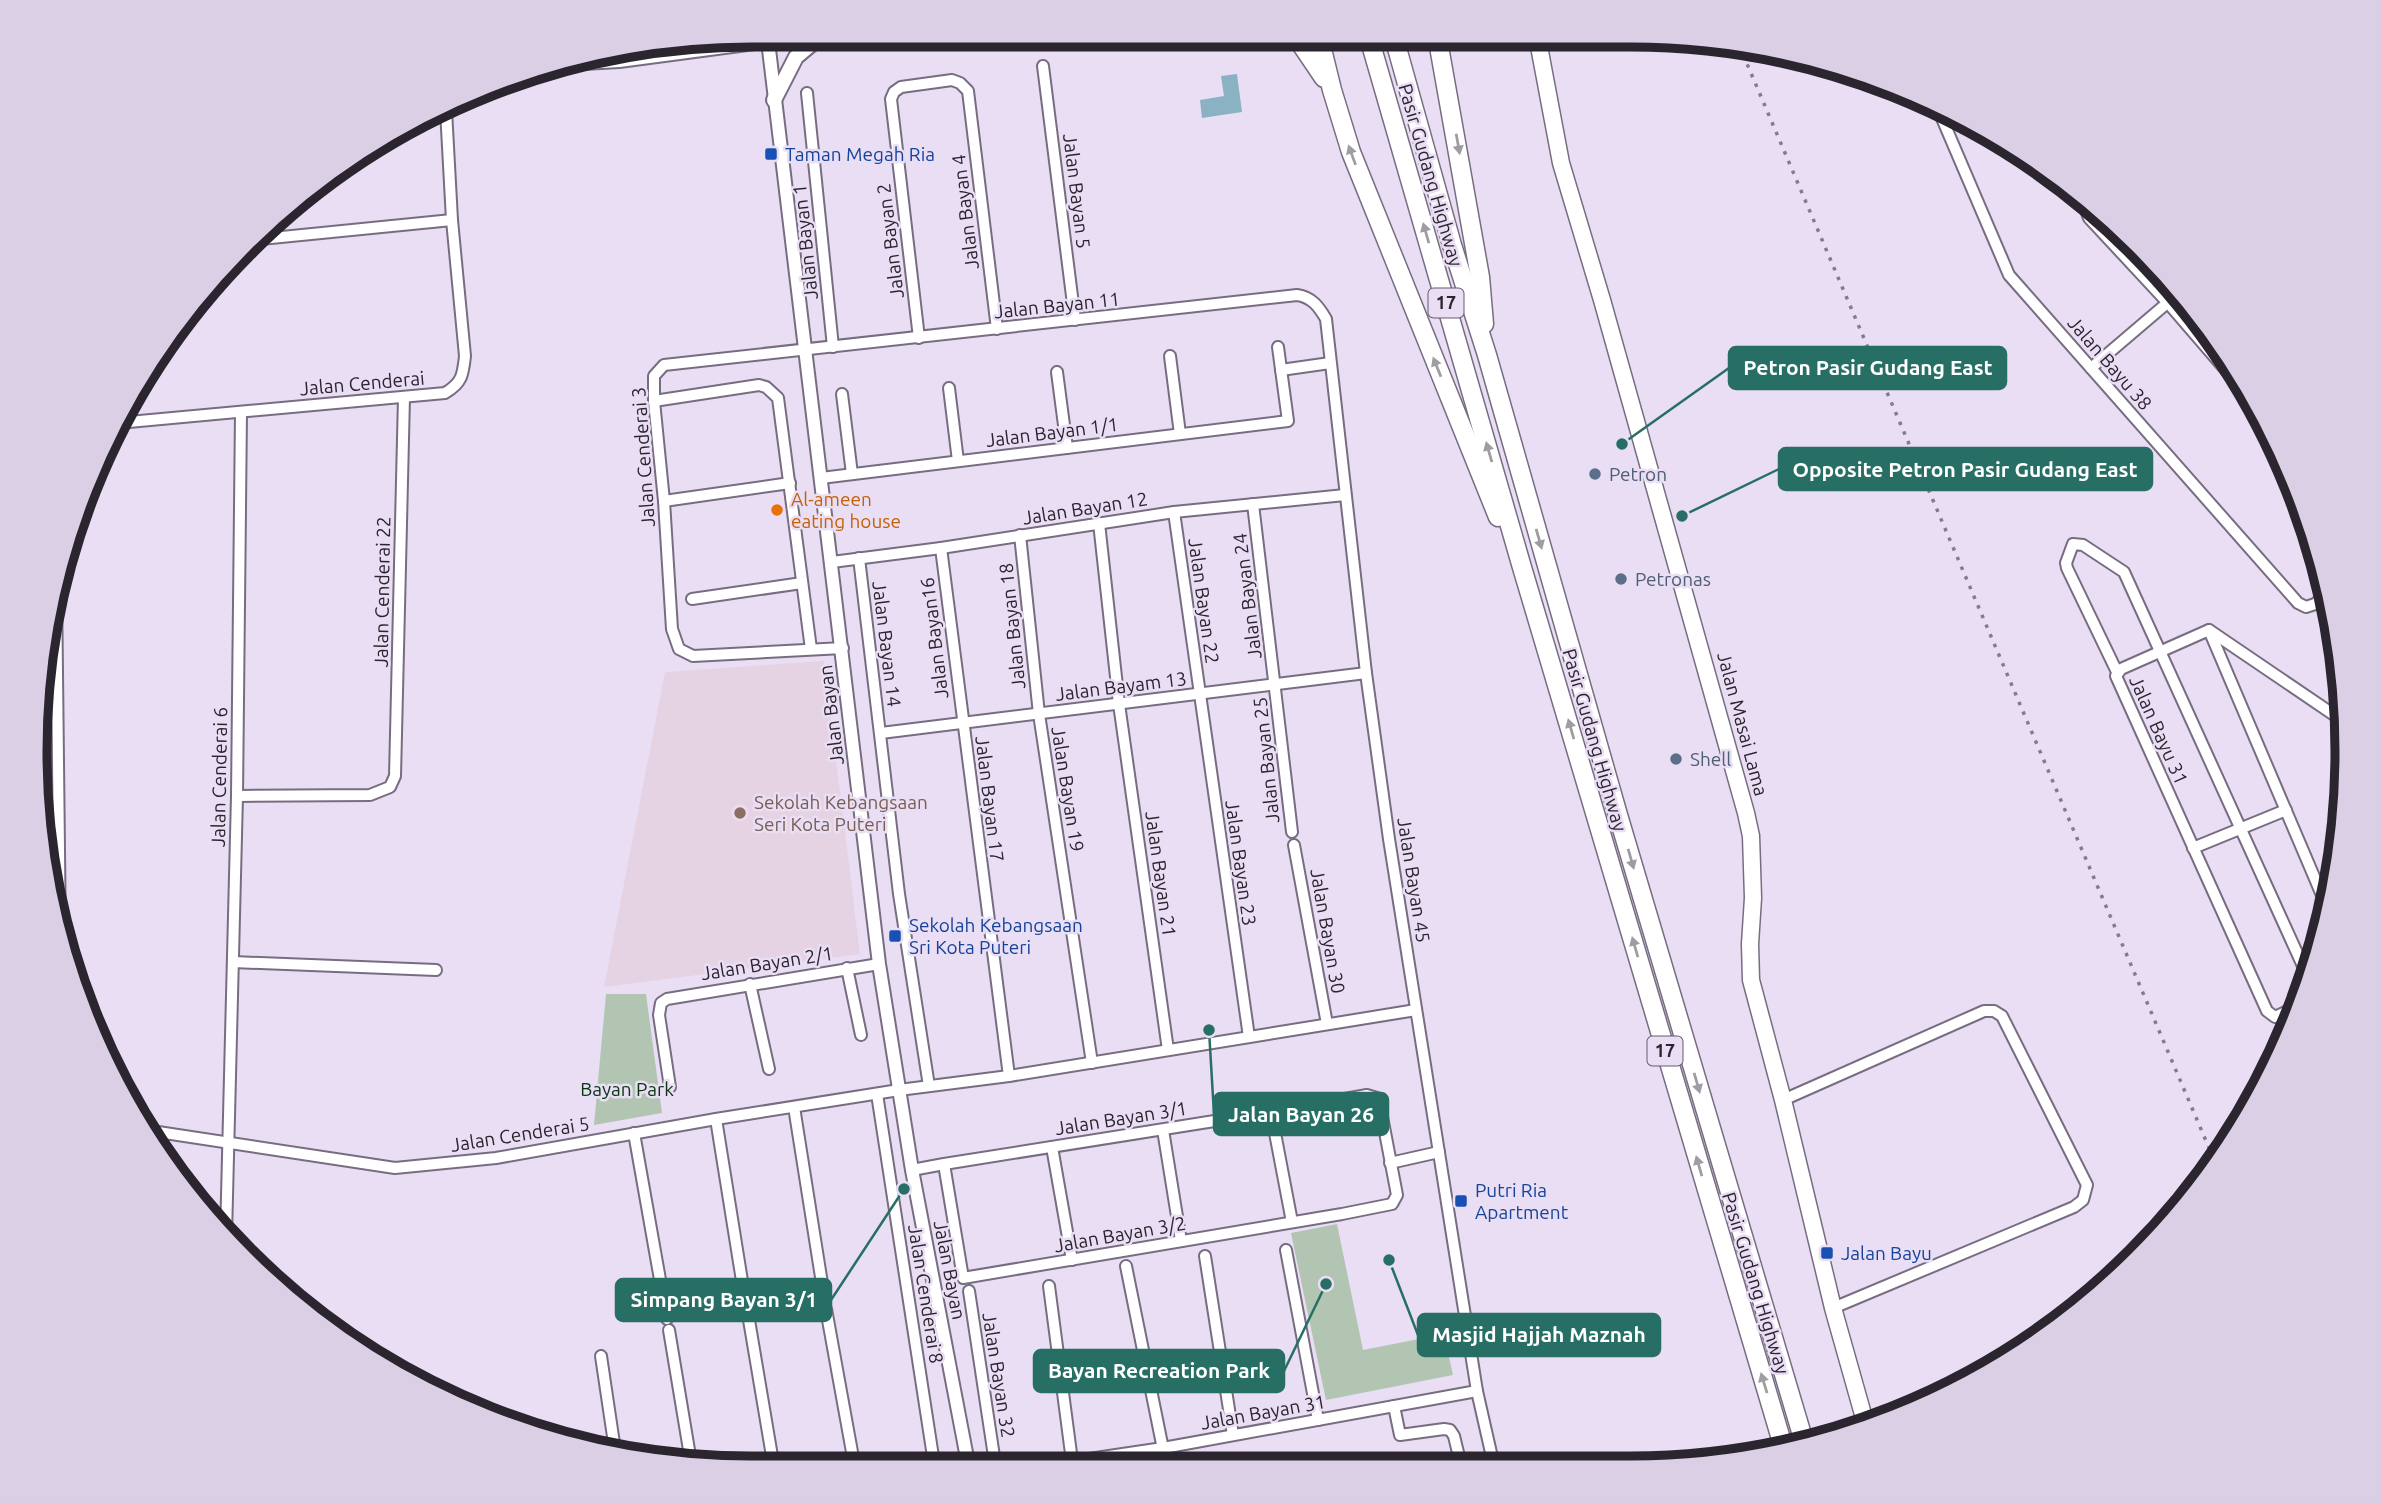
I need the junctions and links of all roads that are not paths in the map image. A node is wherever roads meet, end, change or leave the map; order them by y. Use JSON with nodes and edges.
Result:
{"nodes":[{"id":1,"x":769,"y":47,"type":"edge"},
{"id":2,"x":808,"y":47,"type":"edge"},
{"id":3,"x":1303,"y":47,"type":"edge"},
{"id":4,"x":1321,"y":47,"type":"edge"},
{"id":5,"x":1372,"y":47,"type":"edge"},
{"id":6,"x":1397,"y":47,"type":"edge"},
{"id":7,"x":1439,"y":47,"type":"edge"},
{"id":8,"x":1446,"y":47,"type":"edge"},
{"id":9,"x":1539,"y":47,"type":"edge"},
{"id":10,"x":695,"y":50,"type":"edge"},
{"id":11,"x":622,"y":60,"type":"edge"},
{"id":12,"x":1043,"y":66,"type":"dead end"},
{"id":13,"x":1446,"y":77,"type":"junction"},
{"id":14,"x":1332,"y":90,"type":"junction"},
{"id":15,"x":807,"y":93,"type":"dead end"},
{"id":16,"x":891,"y":99,"type":"joint"},
{"id":17,"x":774,"y":100,"type":"junction"},
{"id":18,"x":446,"y":117,"type":"edge"},
{"id":19,"x":1943,"y":120,"type":"edge"},
{"id":20,"x":2090,"y":218,"type":"edge"},
{"id":21,"x":452,"y":220,"type":"junction"},
{"id":22,"x":270,"y":238,"type":"edge"},
{"id":23,"x":1312,"y":300,"type":"joint"},
{"id":24,"x":2171,"y":300,"type":"edge"},
{"id":25,"x":2168,"y":303,"type":"junction"},
{"id":26,"x":1075,"y":320,"type":"junction"},
{"id":27,"x":997,"y":329,"type":"junction"},
{"id":28,"x":919,"y":338,"type":"junction"},
{"id":29,"x":833,"y":346,"type":"junction"},
{"id":30,"x":1278,"y":347,"type":"dead end"},
{"id":31,"x":806,"y":350,"type":"junction"},
{"id":32,"x":2210,"y":351,"type":"edge"},
{"id":33,"x":1487,"y":355,"type":"junction"},
{"id":34,"x":1170,"y":356,"type":"dead end"},
{"id":35,"x":1330,"y":363,"type":"junction"},
{"id":36,"x":2091,"y":368,"type":"junction"},
{"id":37,"x":1281,"y":370,"type":"junction"},
{"id":38,"x":1057,"y":372,"type":"dead end"},
{"id":39,"x":949,"y":388,"type":"dead end"},
{"id":40,"x":842,"y":394,"type":"dead end"},
{"id":41,"x":404,"y":397,"type":"junction"},
{"id":42,"x":654,"y":401,"type":"junction"},
{"id":43,"x":241,"y":412,"type":"junction"},
{"id":44,"x":130,"y":422,"type":"edge"},
{"id":45,"x":1180,"y":434,"type":"junction"},
{"id":46,"x":1067,"y":448,"type":"junction"},
{"id":47,"x":958,"y":461,"type":"junction"},
{"id":48,"x":852,"y":474,"type":"junction"},
{"id":49,"x":821,"y":478,"type":"junction"},
{"id":50,"x":790,"y":483,"type":"junction"},
{"id":51,"x":1345,"y":495,"type":"junction"},
{"id":52,"x":664,"y":501,"type":"junction"},
{"id":53,"x":1254,"y":504,"type":"junction"},
{"id":54,"x":1174,"y":512,"type":"junction"},
{"id":55,"x":1099,"y":523,"type":"junction"},
{"id":56,"x":1020,"y":535,"type":"junction"},
{"id":57,"x":941,"y":548,"type":"junction"},
{"id":58,"x":859,"y":558,"type":"junction"},
{"id":59,"x":832,"y":562,"type":"junction"},
{"id":60,"x":1521,"y":564,"type":"junction"},
{"id":61,"x":803,"y":583,"type":"junction"},
{"id":62,"x":692,"y":599,"type":"dead end"},
{"id":63,"x":2318,"y":601,"type":"edge"},
{"id":64,"x":2210,"y":630,"type":"junction"},
{"id":65,"x":57,"y":639,"type":"edge"},
{"id":66,"x":843,"y":648,"type":"junction"},
{"id":67,"x":811,"y":649,"type":"junction"},
{"id":68,"x":2160,"y":652,"type":"junction"},
{"id":69,"x":2117,"y":672,"type":"junction"},
{"id":70,"x":1366,"y":673,"type":"junction"},
{"id":71,"x":1275,"y":684,"type":"junction"},
{"id":72,"x":1199,"y":694,"type":"junction"},
{"id":73,"x":1119,"y":704,"type":"junction"},
{"id":74,"x":1039,"y":714,"type":"junction"},
{"id":75,"x":2333,"y":714,"type":"edge"},
{"id":76,"x":962,"y":723,"type":"junction"},
{"id":77,"x":881,"y":733,"type":"junction"},
{"id":78,"x":237,"y":796,"type":"junction"},
{"id":79,"x":2286,"y":810,"type":"junction"},
{"id":80,"x":2241,"y":830,"type":"junction"},
{"id":81,"x":1292,"y":832,"type":"dead end"},
{"id":82,"x":1294,"y":845,"type":"dead end"},
{"id":83,"x":2193,"y":848,"type":"junction"},
{"id":84,"x":59,"y":879,"type":"edge"},
{"id":85,"x":2321,"y":890,"type":"edge"},
{"id":86,"x":233,"y":962,"type":"junction"},
{"id":87,"x":2302,"y":963,"type":"edge"},
{"id":88,"x":879,"y":964,"type":"junction"},
{"id":89,"x":847,"y":968,"type":"junction"},
{"id":90,"x":436,"y":970,"type":"dead end"},
{"id":91,"x":751,"y":984,"type":"junction"},
{"id":92,"x":1416,"y":1010,"type":"junction"},
{"id":93,"x":2284,"y":1013,"type":"edge"},
{"id":94,"x":1327,"y":1024,"type":"junction"},
{"id":95,"x":861,"y":1034,"type":"dead end"},
{"id":96,"x":1249,"y":1037,"type":"junction"},
{"id":97,"x":1168,"y":1050,"type":"junction"},
{"id":98,"x":1092,"y":1063,"type":"junction"},
{"id":99,"x":769,"y":1069,"type":"dead end"},
{"id":100,"x":1009,"y":1076,"type":"junction"},
{"id":101,"x":929,"y":1086,"type":"junction"},
{"id":102,"x":670,"y":1087,"type":"dead end"},
{"id":103,"x":899,"y":1090,"type":"junction"},
{"id":104,"x":877,"y":1094,"type":"junction"},
{"id":105,"x":1783,"y":1100,"type":"junction"},
{"id":106,"x":794,"y":1107,"type":"junction"},
{"id":107,"x":1271,"y":1112,"type":"junction"},
{"id":108,"x":716,"y":1119,"type":"junction"},
{"id":109,"x":1163,"y":1130,"type":"junction"},
{"id":110,"x":159,"y":1132,"type":"edge"},
{"id":111,"x":634,"y":1133,"type":"junction"},
{"id":112,"x":228,"y":1142,"type":"junction"},
{"id":113,"x":1052,"y":1147,"type":"junction"},
{"id":114,"x":1439,"y":1152,"type":"junction"},
{"id":115,"x":1390,"y":1163,"type":"junction"},
{"id":116,"x":944,"y":1164,"type":"junction"},
{"id":117,"x":912,"y":1170,"type":"junction"},
{"id":118,"x":226,"y":1220,"type":"edge"},
{"id":119,"x":1292,"y":1222,"type":"junction"},
{"id":120,"x":1181,"y":1241,"type":"junction"},
{"id":121,"x":1286,"y":1251,"type":"dead end"},
{"id":122,"x":1205,"y":1256,"type":"dead end"},
{"id":123,"x":1072,"y":1260,"type":"junction"},
{"id":124,"x":1126,"y":1266,"type":"dead end"},
{"id":125,"x":1049,"y":1286,"type":"dead end"},
{"id":126,"x":969,"y":1291,"type":"dead end"},
{"id":127,"x":824,"y":1296,"type":"dead end"},
{"id":128,"x":1833,"y":1308,"type":"junction"},
{"id":129,"x":826,"y":1309,"type":"dead end"},
{"id":130,"x":601,"y":1356,"type":"dead end"},
{"id":131,"x":1476,"y":1391,"type":"junction"},
{"id":132,"x":1394,"y":1406,"type":"junction"},
{"id":133,"x":1863,"y":1416,"type":"edge"},
{"id":134,"x":1318,"y":1420,"type":"junction"},
{"id":135,"x":1802,"y":1434,"type":"edge"},
{"id":136,"x":1233,"y":1436,"type":"junction"},
{"id":137,"x":1781,"y":1439,"type":"edge"},
{"id":138,"x":614,"y":1442,"type":"edge"},
{"id":139,"x":1163,"y":1448,"type":"junction"},
{"id":140,"x":689,"y":1453,"type":"edge"},
{"id":141,"x":772,"y":1456,"type":"edge"},
{"id":142,"x":853,"y":1456,"type":"edge"},
{"id":143,"x":933,"y":1456,"type":"edge"},
{"id":144,"x":967,"y":1456,"type":"edge"},
{"id":145,"x":994,"y":1456,"type":"edge"},
{"id":146,"x":1071,"y":1456,"type":"edge"},
{"id":147,"x":1107,"y":1456,"type":"edge"},
{"id":148,"x":1164,"y":1456,"type":"edge"},
{"id":149,"x":1459,"y":1456,"type":"edge"},
{"id":150,"x":1492,"y":1456,"type":"edge"}],
"edges":[{"from":1,"to":17,"type":"street","name":"Jalan Bayan"},
{"from":2,"to":17,"type":"main road"},
{"from":3,"to":14,"type":"highway"},
{"from":4,"to":14,"type":"highway"},
{"from":60,"to":5,"type":"highway","name":"Pasir Gudang Highway","number":"17","one_way":true},
{"from":6,"to":33,"type":"highway","name":"Pasir Gudang Highway","number":"17"},
{"from":7,"to":13,"type":"highway"},
{"from":8,"to":13,"type":"highway"},
{"from":9,"to":105,"type":"main road","name":"Jalan Masai Lama"},
{"from":10,"to":11,"type":"main road"},
{"from":12,"to":26,"type":"street","name":"Jalan Bayan 5"},
{"from":13,"to":33,"type":"highway","one_way":true},
{"from":60,"to":14,"type":"highway","one_way":true},
{"from":15,"to":29,"type":"street","name":"Jalan Bayan 1"},
{"from":16,"to":27,"type":"street","name":"Jalan Bayan 4"},
{"from":16,"to":28,"type":"street","name":"Jalan Bayan 2"},
{"from":17,"to":31,"type":"street","name":"Jalan Bayan"},
{"from":18,"to":21,"type":"street","name":"Jalan Cenderai"},
{"from":19,"to":36,"type":"street","name":"Jalan Bayu 38"},
{"from":20,"to":25,"type":"street"},
{"from":21,"to":22,"type":"street"},
{"from":21,"to":41,"type":"street","name":"Jalan Cenderai"},
{"from":23,"to":26,"type":"street","name":"Jalan Bayan 11"},
{"from":23,"to":35,"type":"street","name":"Jalan Bayan 45"},
{"from":24,"to":25,"type":"street"},
{"from":25,"to":32,"type":"street"},
{"from":25,"to":36,"type":"street"},
{"from":26,"to":27,"type":"street","name":"Jalan Bayan 11"},
{"from":27,"to":28,"type":"street","name":"Jalan Bayan 11"},
{"from":28,"to":29,"type":"street","name":"Jalan Bayan 11"},
{"from":29,"to":31,"type":"street","name":"Jalan Bayan 11"},
{"from":30,"to":37,"type":"street"},
{"from":31,"to":42,"type":"street","name":"Jalan Cenderai 3"},
{"from":31,"to":49,"type":"street","name":"Jalan Bayan"},
{"from":33,"to":135,"type":"highway","name":"Pasir Gudang Highway","number":"17","one_way":true},
{"from":34,"to":45,"type":"street"},
{"from":35,"to":37,"type":"street"},
{"from":35,"to":51,"type":"street","name":"Jalan Bayan 45"},
{"from":36,"to":63,"type":"street","name":"Jalan Bayu 38"},
{"from":37,"to":45,"type":"street","name":"Jalan Bayan 1/1"},
{"from":38,"to":46,"type":"street"},
{"from":39,"to":47,"type":"street"},
{"from":40,"to":48,"type":"street"},
{"from":41,"to":43,"type":"street","name":"Jalan Cenderai"},
{"from":41,"to":78,"type":"street","name":"Jalan Cenderai 22"},
{"from":42,"to":50,"type":"street"},
{"from":42,"to":52,"type":"street","name":"Jalan Cenderai 3"},
{"from":43,"to":44,"type":"street","name":"Jalan Cenderai"},
{"from":43,"to":78,"type":"street","name":"Jalan Cenderai 6"},
{"from":45,"to":46,"type":"street","name":"Jalan Bayan 1/1"},
{"from":46,"to":47,"type":"street","name":"Jalan Bayan 1/1"},
{"from":47,"to":48,"type":"street","name":"Jalan Bayan 1/1"},
{"from":48,"to":49,"type":"street","name":"Jalan Bayan 1/1"},
{"from":49,"to":59,"type":"street","name":"Jalan Bayan"},
{"from":50,"to":52,"type":"street"},
{"from":50,"to":61,"type":"street"},
{"from":51,"to":53,"type":"street","name":"Jalan Bayan 12"},
{"from":51,"to":70,"type":"street","name":"Jalan Bayan 45"},
{"from":52,"to":67,"type":"street","name":"Jalan Cenderai 3"},
{"from":53,"to":54,"type":"street","name":"Jalan Bayan 12"},
{"from":53,"to":71,"type":"street","name":"Jalan Bayan 24"},
{"from":54,"to":55,"type":"street","name":"Jalan Bayan 12"},
{"from":54,"to":72,"type":"street","name":"Jalan Bayan 22"},
{"from":55,"to":56,"type":"street","name":"Jalan Bayan 12"},
{"from":55,"to":73,"type":"street","name":"Jalan Bayan 21"},
{"from":56,"to":57,"type":"street","name":"Jalan Bayan 12"},
{"from":56,"to":74,"type":"street","name":"Jalan Bayan 18"},
{"from":57,"to":58,"type":"street","name":"Jalan Bayan 12"},
{"from":57,"to":76,"type":"street","name":"Jalan Bayan16"},
{"from":58,"to":59,"type":"street","name":"Jalan Bayan 12"},
{"from":58,"to":77,"type":"street","name":"Jalan Bayan 14"},
{"from":59,"to":66,"type":"street","name":"Jalan Bayan"},
{"from":137,"to":60,"type":"highway","name":"Pasir Gudang Highway","number":"17","one_way":true},
{"from":61,"to":62,"type":"street"},
{"from":61,"to":67,"type":"street"},
{"from":64,"to":68,"type":"street","name":"Jalan Bayu 31"},
{"from":64,"to":75,"type":"street"},
{"from":64,"to":79,"type":"street"},
{"from":65,"to":84,"type":"street"},
{"from":66,"to":67,"type":"street"},
{"from":66,"to":88,"type":"street","name":"Jalan Bayan"},
{"from":68,"to":69,"type":"street","name":"Jalan Bayu 31"},
{"from":68,"to":69,"type":"street"},
{"from":68,"to":80,"type":"street"},
{"from":69,"to":83,"type":"street","name":"Jalan Bayu 31"},
{"from":70,"to":71,"type":"street","name":"Jalan Bayam 13"},
{"from":70,"to":92,"type":"street","name":"Jalan Bayan 45"},
{"from":71,"to":72,"type":"street","name":"Jalan Bayam 13"},
{"from":71,"to":81,"type":"street","name":"Jalan Bayan 25"},
{"from":72,"to":73,"type":"street","name":"Jalan Bayam 13"},
{"from":72,"to":96,"type":"street","name":"Jalan Bayan 23"},
{"from":73,"to":74,"type":"street","name":"Jalan Bayam 13"},
{"from":73,"to":97,"type":"street","name":"Jalan Bayan 21"},
{"from":74,"to":76,"type":"street","name":"Jalan Bayam 13"},
{"from":74,"to":98,"type":"street","name":"Jalan Bayan 19"},
{"from":76,"to":77,"type":"street","name":"Jalan Bayam 13"},
{"from":76,"to":100,"type":"street","name":"Jalan Bayan 17"},
{"from":77,"to":101,"type":"street","name":"Jalan Bayan 14"},
{"from":78,"to":86,"type":"street","name":"Jalan Cenderai 6"},
{"from":79,"to":80,"type":"street"},
{"from":79,"to":85,"type":"street"},
{"from":80,"to":83,"type":"street"},
{"from":80,"to":87,"type":"street"},
{"from":82,"to":94,"type":"street","name":"Jalan Bayan 30"},
{"from":83,"to":93,"type":"street","name":"Jalan Bayu 31"},
{"from":86,"to":90,"type":"street"},
{"from":86,"to":112,"type":"street","name":"Jalan Cenderai 6"},
{"from":88,"to":89,"type":"street","name":"Jalan Bayan 2/1"},
{"from":88,"to":103,"type":"street","name":"Jalan Bayan"},
{"from":89,"to":91,"type":"street","name":"Jalan Bayan 2/1"},
{"from":89,"to":95,"type":"street"},
{"from":91,"to":99,"type":"street"},
{"from":91,"to":102,"type":"street","name":"Jalan Bayan 2/1"},
{"from":92,"to":94,"type":"street","name":"Jalan Cenderai 5"},
{"from":92,"to":114,"type":"street","name":"Jalan Bayan 45"},
{"from":94,"to":96,"type":"street","name":"Jalan Cenderai 5"},
{"from":96,"to":97,"type":"street","name":"Jalan Cenderai 5"},
{"from":97,"to":98,"type":"street","name":"Jalan Cenderai 5"},
{"from":98,"to":100,"type":"street","name":"Jalan Cenderai 5"},
{"from":100,"to":101,"type":"street","name":"Jalan Cenderai 5"},
{"from":101,"to":103,"type":"street","name":"Jalan Cenderai 5"},
{"from":103,"to":104,"type":"street","name":"Jalan Cenderai 5"},
{"from":103,"to":117,"type":"street","name":"Jalan Bayan"},
{"from":104,"to":106,"type":"street","name":"Jalan Cenderai 5"},
{"from":104,"to":143,"type":"street","name":"Jalan Cenderai 8"},
{"from":105,"to":128,"type":"main road","name":"Jalan Masai Lama"},
{"from":105,"to":128,"type":"street"},
{"from":106,"to":108,"type":"street","name":"Jalan Cenderai 5"},
{"from":106,"to":127,"type":"street"},
{"from":107,"to":109,"type":"street","name":"Jalan Bayan 3/1"},
{"from":107,"to":115,"type":"street","name":"Jalan Bayan 3/1"},
{"from":107,"to":119,"type":"street"},
{"from":108,"to":111,"type":"street","name":"Jalan Cenderai 5"},
{"from":108,"to":141,"type":"street"},
{"from":109,"to":113,"type":"street","name":"Jalan Bayan 3/1"},
{"from":109,"to":120,"type":"street"},
{"from":110,"to":112,"type":"street","name":"Jalan Cenderai 5"},
{"from":111,"to":112,"type":"street","name":"Jalan Cenderai 5"},
{"from":111,"to":140,"type":"street"},
{"from":112,"to":118,"type":"street","name":"Jalan Cenderai 6"},
{"from":113,"to":116,"type":"street","name":"Jalan Bayan 3/1"},
{"from":113,"to":123,"type":"street"},
{"from":114,"to":115,"type":"street"},
{"from":114,"to":131,"type":"street","name":"Jalan Bayan 45"},
{"from":115,"to":119,"type":"street","name":"Jalan Bayan 3/2"},
{"from":116,"to":117,"type":"street","name":"Jalan Bayan 3/1"},
{"from":116,"to":123,"type":"street","name":"Jalan Bayan 3/2"},
{"from":117,"to":144,"type":"street","name":"Jalan Bayan"},
{"from":119,"to":120,"type":"street","name":"Jalan Bayan 3/2"},
{"from":120,"to":123,"type":"street","name":"Jalan Bayan 3/2"},
{"from":121,"to":134,"type":"street"},
{"from":122,"to":136,"type":"street"},
{"from":124,"to":139,"type":"street"},
{"from":125,"to":146,"type":"street"},
{"from":126,"to":145,"type":"street","name":"Jalan Bayan 32"},
{"from":128,"to":133,"type":"main road","name":"Jalan Masai Lama"},
{"from":129,"to":142,"type":"street"},
{"from":130,"to":138,"type":"street"},
{"from":131,"to":132,"type":"street","name":"Jalan Bayan 31"},
{"from":131,"to":150,"type":"street","name":"Jalan Bayan 45"},
{"from":132,"to":134,"type":"street","name":"Jalan Bayan 31"},
{"from":132,"to":149,"type":"street"},
{"from":134,"to":136,"type":"street","name":"Jalan Bayan 31"},
{"from":136,"to":139,"type":"street","name":"Jalan Bayan 31"},
{"from":139,"to":147,"type":"street","name":"Jalan Bayan 31"},
{"from":139,"to":148,"type":"street"}]}
